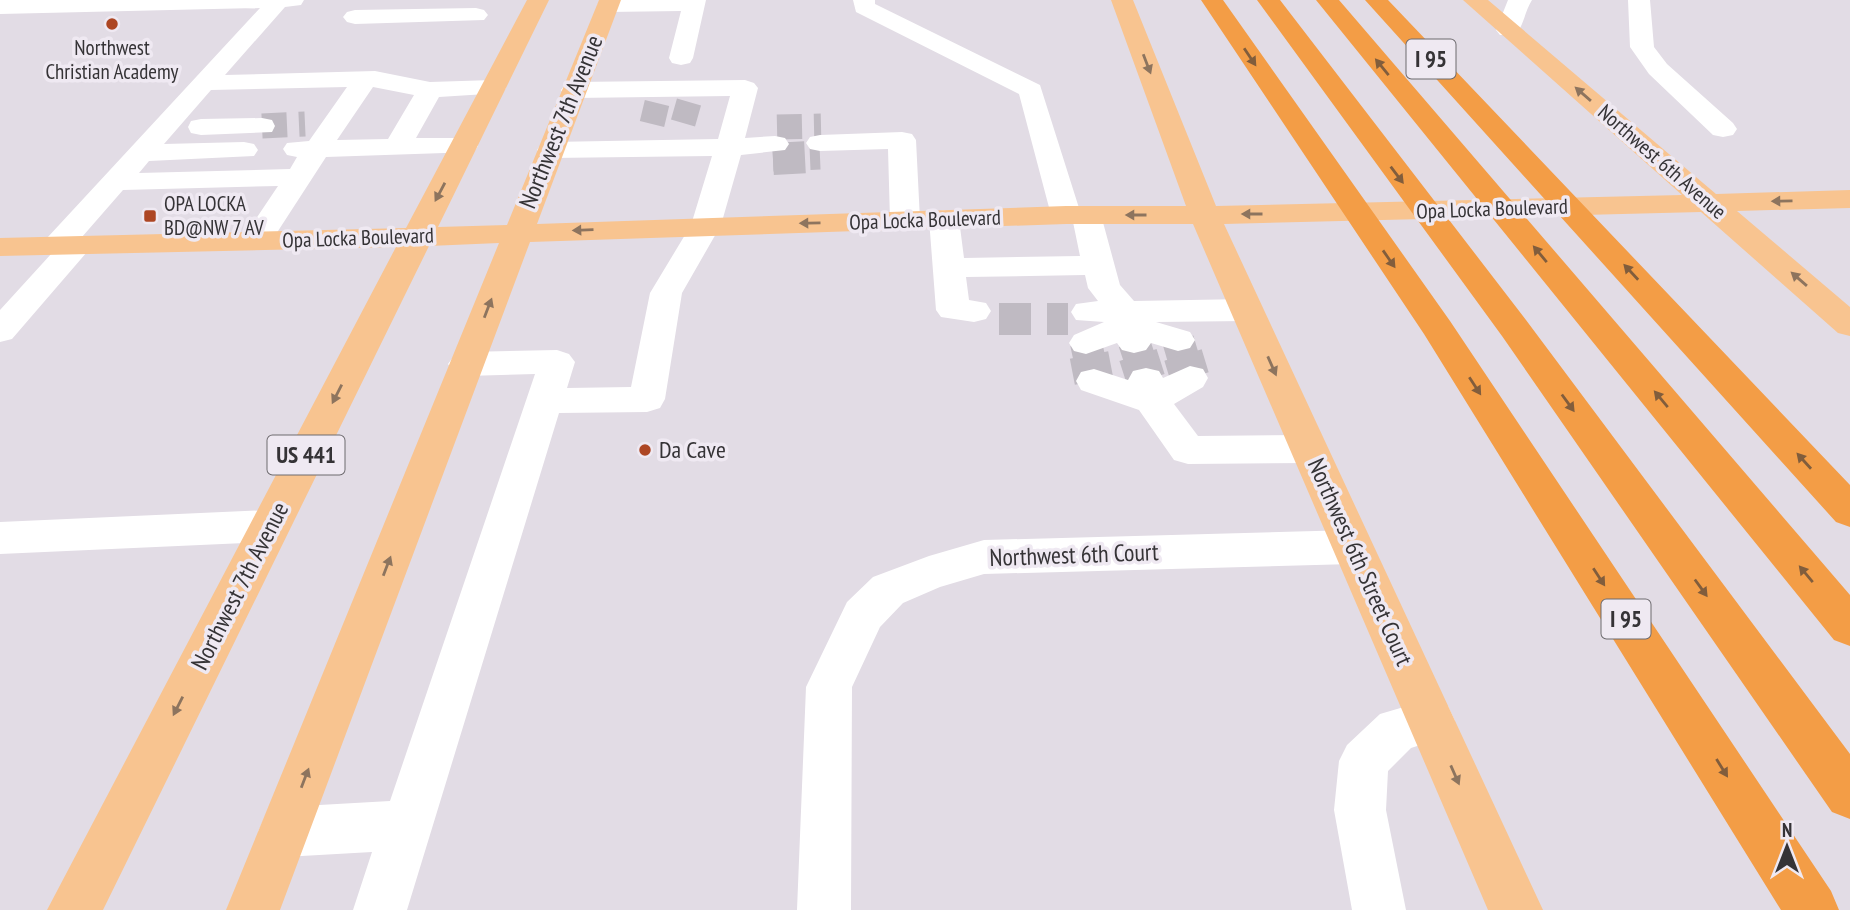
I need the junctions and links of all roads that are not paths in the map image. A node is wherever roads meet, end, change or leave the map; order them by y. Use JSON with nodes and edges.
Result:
{"nodes":[{"id":1,"x":302,"y":0,"type":"edge"},
{"id":2,"x":538,"y":0,"type":"edge"},
{"id":3,"x":864,"y":0,"type":"edge"},
{"id":4,"x":1122,"y":0,"type":"edge"},
{"id":5,"x":1212,"y":0,"type":"edge"},
{"id":6,"x":1268,"y":0,"type":"edge"},
{"id":7,"x":1327,"y":0,"type":"edge"},
{"id":8,"x":1376,"y":0,"type":"edge"},
{"id":9,"x":1474,"y":0,"type":"edge"},
{"id":10,"x":1521,"y":0,"type":"edge"},
{"id":11,"x":1639,"y":0,"type":"edge"},
{"id":12,"x":278,"y":1,"type":"edge"},
{"id":13,"x":694,"y":2,"type":"edge"},
{"id":14,"x":609,"y":3,"type":"edge"},
{"id":15,"x":0,"y":8,"type":"edge"},
{"id":16,"x":444,"y":8,"type":"edge"},
{"id":17,"x":476,"y":15,"type":"dead end"},
{"id":18,"x":355,"y":17,"type":"dead end"},
{"id":19,"x":1508,"y":30,"type":"junction"},
{"id":20,"x":681,"y":58,"type":"dead end"},
{"id":21,"x":366,"y":79,"type":"junction"},
{"id":22,"x":204,"y":83,"type":"junction"},
{"id":23,"x":493,"y":88,"type":"junction"},
{"id":24,"x":430,"y":90,"type":"junction"},
{"id":25,"x":574,"y":90,"type":"junction"},
{"id":26,"x":653,"y":116,"type":"junction"},
{"id":27,"x":611,"y":120,"type":"junction"},
{"id":28,"x":262,"y":126,"type":"tunnel mouth"},
{"id":29,"x":722,"y":126,"type":"junction"},
{"id":30,"x":164,"y":128,"type":"junction"},
{"id":31,"x":1723,"y":129,"type":"dead end"},
{"id":32,"x":311,"y":137,"type":"junction"},
{"id":33,"x":820,"y":142,"type":"tunnel mouth"},
{"id":34,"x":464,"y":146,"type":"junction"},
{"id":35,"x":397,"y":147,"type":"junction"},
{"id":36,"x":287,"y":149,"type":"tunnel mouth"},
{"id":37,"x":244,"y":150,"type":"tunnel mouth"},
{"id":38,"x":551,"y":150,"type":"junction"},
{"id":39,"x":141,"y":153,"type":"junction"},
{"id":40,"x":299,"y":177,"type":"junction"},
{"id":41,"x":116,"y":181,"type":"junction"},
{"id":42,"x":1850,"y":199,"type":"edge"},
{"id":43,"x":1709,"y":202,"type":"junction"},
{"id":44,"x":1204,"y":214,"type":"junction"},
{"id":45,"x":1076,"y":215,"type":"junction"},
{"id":46,"x":944,"y":219,"type":"junction"},
{"id":47,"x":905,"y":220,"type":"junction"},
{"id":48,"x":706,"y":225,"type":"junction"},
{"id":49,"x":518,"y":232,"type":"junction"},
{"id":50,"x":417,"y":237,"type":"junction"},
{"id":51,"x":256,"y":241,"type":"junction"},
{"id":52,"x":67,"y":246,"type":"junction"},
{"id":53,"x":0,"y":247,"type":"edge"},
{"id":54,"x":1099,"y":265,"type":"junction"},
{"id":55,"x":949,"y":268,"type":"junction"},
{"id":56,"x":1246,"y":310,"type":"junction"},
{"id":57,"x":990,"y":311,"type":"tunnel mouth"},
{"id":58,"x":1077,"y":319,"type":"tunnel mouth"},
{"id":59,"x":1850,"y":325,"type":"edge"},
{"id":60,"x":1129,"y":326,"type":"junction"},
{"id":61,"x":0,"y":331,"type":"edge"},
{"id":62,"x":1178,"y":341,"type":"dead end"},
{"id":63,"x":466,"y":364,"type":"junction"},
{"id":64,"x":1190,"y":378,"type":"dead end"},
{"id":65,"x":1094,"y":381,"type":"dead end"},
{"id":66,"x":1149,"y":390,"type":"junction"},
{"id":67,"x":544,"y":401,"type":"junction"},
{"id":68,"x":1309,"y":449,"type":"junction"},
{"id":69,"x":1850,"y":511,"type":"edge"},
{"id":70,"x":270,"y":526,"type":"junction"},
{"id":71,"x":0,"y":538,"type":"edge"},
{"id":72,"x":1353,"y":547,"type":"junction"},
{"id":73,"x":1850,"y":627,"type":"edge"},
{"id":74,"x":1431,"y":721,"type":"junction"},
{"id":75,"x":1850,"y":795,"type":"edge"},
{"id":76,"x":407,"y":825,"type":"junction"},
{"id":77,"x":284,"y":832,"type":"junction"},
{"id":78,"x":75,"y":910,"type":"edge"},
{"id":79,"x":253,"y":910,"type":"edge"},
{"id":80,"x":380,"y":910,"type":"edge"},
{"id":81,"x":824,"y":910,"type":"edge"},
{"id":82,"x":1379,"y":910,"type":"edge"},
{"id":83,"x":1516,"y":910,"type":"edge"},
{"id":84,"x":1811,"y":910,"type":"edge"}],
"edges":[{"from":1,"to":12,"type":"street"},
{"from":2,"to":23,"type":"main road","name":"Northwest 7th Avenue","number":"US 441"},
{"from":3,"to":45,"type":"street"},
{"from":4,"to":44,"type":"main road","one_way":true},
{"from":5,"to":84,"type":"highway","number":"I 95","one_way":true},
{"from":6,"to":75,"type":"highway","one_way":true},
{"from":73,"to":7,"type":"highway","one_way":true},
{"from":69,"to":8,"type":"highway","number":"I 95","one_way":true},
{"from":9,"to":19,"type":"main road","name":"Northwest 6th Avenue"},
{"from":10,"to":19,"type":"street"},
{"from":11,"to":31,"type":"street"},
{"from":12,"to":15,"type":"street"},
{"from":12,"to":22,"type":"street"},
{"from":13,"to":14,"type":"street"},
{"from":13,"to":20,"type":"street"},
{"from":14,"to":25,"type":"main road","name":"Northwest 7th Avenue"},
{"from":16,"to":17,"type":"street"},
{"from":16,"to":18,"type":"street"},
{"from":43,"to":19,"type":"main road","name":"Northwest 6th Avenue","one_way":true},
{"from":21,"to":22,"type":"street"},
{"from":21,"to":24,"type":"street"},
{"from":21,"to":32,"type":"street"},
{"from":22,"to":30,"type":"street"},
{"from":23,"to":24,"type":"street"},
{"from":23,"to":34,"type":"main road","name":"Northwest 7th Avenue","number":"US 441"},
{"from":24,"to":35,"type":"street"},
{"from":25,"to":27,"type":"street"},
{"from":25,"to":38,"type":"main road","name":"Northwest 7th Avenue"},
{"from":26,"to":27,"type":"street"},
{"from":26,"to":27,"type":"street"},
{"from":26,"to":29,"type":"street"},
{"from":26,"to":29,"type":"street"},
{"from":27,"to":38,"type":"street"},
{"from":28,"to":30,"type":"street"},
{"from":29,"to":48,"type":"street"},
{"from":30,"to":39,"type":"street"},
{"from":32,"to":35,"type":"street"},
{"from":32,"to":36,"type":"street"},
{"from":32,"to":40,"type":"street"},
{"from":33,"to":47,"type":"street"},
{"from":34,"to":35,"type":"street"},
{"from":34,"to":50,"type":"main road","name":"Northwest 7th Avenue","number":"US 441","one_way":true},
{"from":37,"to":39,"type":"street"},
{"from":38,"to":49,"type":"main road","name":"Northwest 7th Avenue"},
{"from":39,"to":41,"type":"street"},
{"from":40,"to":41,"type":"street"},
{"from":40,"to":51,"type":"street"},
{"from":41,"to":52,"type":"street"},
{"from":42,"to":43,"type":"main road","name":"Opa Locka Boulevard","one_way":true},
{"from":43,"to":44,"type":"main road","name":"Opa Locka Boulevard","one_way":true},
{"from":59,"to":43,"type":"main road","name":"Northwest 6th Avenue","one_way":true},
{"from":44,"to":45,"type":"main road","name":"Opa Locka Boulevard","one_way":true},
{"from":44,"to":56,"type":"main road","name":"Northwest 6th Street Court"},
{"from":45,"to":46,"type":"main road","name":"Opa Locka Boulevard"},
{"from":45,"to":54,"type":"street"},
{"from":46,"to":47,"type":"main road","name":"Opa Locka Boulevard"},
{"from":46,"to":55,"type":"street"},
{"from":47,"to":48,"type":"main road","name":"Opa Locka Boulevard","one_way":true},
{"from":48,"to":49,"type":"main road","name":"Opa Locka Boulevard","one_way":true},
{"from":48,"to":67,"type":"street"},
{"from":49,"to":50,"type":"main road","name":"Opa Locka Boulevard"},
{"from":63,"to":49,"type":"main road","name":"Northwest 7th Avenue","one_way":true},
{"from":50,"to":51,"type":"main road","name":"Opa Locka Boulevard"},
{"from":50,"to":70,"type":"main road","name":"Northwest 7th Avenue","number":"US 441","one_way":true},
{"from":51,"to":52,"type":"main road","name":"Opa Locka Boulevard"},
{"from":52,"to":53,"type":"main road","name":"Opa Locka Boulevard"},
{"from":52,"to":61,"type":"street"},
{"from":54,"to":55,"type":"street"},
{"from":54,"to":60,"type":"street"},
{"from":55,"to":57,"type":"street"},
{"from":56,"to":60,"type":"street"},
{"from":56,"to":68,"type":"main road","name":"Northwest 6th Street Court","one_way":true},
{"from":58,"to":60,"type":"street"},
{"from":60,"to":62,"type":"street"},
{"from":63,"to":67,"type":"street"},
{"from":77,"to":63,"type":"main road","name":"Northwest 7th Avenue","one_way":true},
{"from":64,"to":66,"type":"street"},
{"from":65,"to":66,"type":"street"},
{"from":66,"to":68,"type":"street"},
{"from":67,"to":76,"type":"street"},
{"from":68,"to":72,"type":"main road","name":"Northwest 6th Street Court"},
{"from":70,"to":71,"type":"street"},
{"from":70,"to":78,"type":"main road","name":"Northwest 7th Avenue","number":"US 441","one_way":true},
{"from":72,"to":74,"type":"main road","name":"Northwest 6th Street Court"},
{"from":72,"to":81,"type":"street","name":"Northwest 6th Court"},
{"from":74,"to":82,"type":"street"},
{"from":74,"to":83,"type":"main road","name":"Northwest 6th Street Court","one_way":true},
{"from":76,"to":77,"type":"street"},
{"from":76,"to":80,"type":"street"},
{"from":77,"to":79,"type":"main road","name":"Northwest 7th Avenue"}]}
